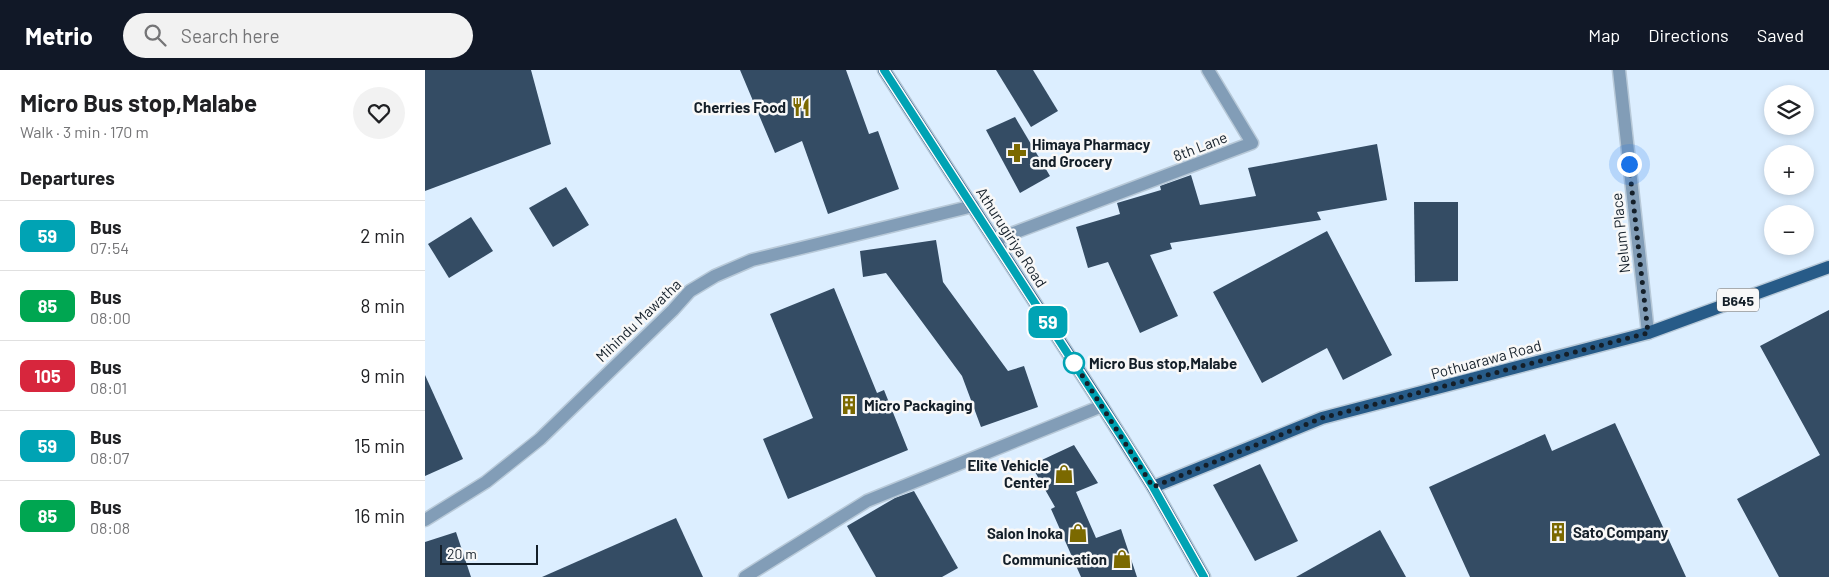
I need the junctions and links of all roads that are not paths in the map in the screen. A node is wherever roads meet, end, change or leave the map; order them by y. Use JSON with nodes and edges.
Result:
{"nodes":[{"id":1,"x":884,"y":70,"type":"edge"},
{"id":2,"x":1208,"y":70,"type":"edge"},
{"id":3,"x":1619,"y":70,"type":"edge"},
{"id":4,"x":973,"y":206,"type":"junction"},
{"id":5,"x":995,"y":240,"type":"junction"},
{"id":6,"x":1829,"y":267,"type":"edge"},
{"id":7,"x":1648,"y":333,"type":"junction"},
{"id":8,"x":1102,"y":406,"type":"junction"},
{"id":9,"x":1153,"y":487,"type":"junction"},
{"id":10,"x":425,"y":520,"type":"edge"},
{"id":11,"x":745,"y":577,"type":"edge"},
{"id":12,"x":1204,"y":577,"type":"edge"}],
"edges":[{"from":1,"to":4,"type":"main road","name":"Athurugiriya Road"},
{"from":2,"to":5,"type":"street","name":"8th Lane"},
{"from":3,"to":7,"type":"street","name":"Nelum Place"},
{"from":4,"to":5,"type":"main road","name":"Athurugiriya Road"},
{"from":4,"to":10,"type":"street","name":"Mihindu Mawatha"},
{"from":5,"to":8,"type":"main road","name":"Athurugiriya Road"},
{"from":6,"to":7,"type":"main road","name":"Pothuarawa Road","number":"B645"},
{"from":7,"to":9,"type":"main road","name":"Pothuarawa Road","number":"B645"},
{"from":8,"to":9,"type":"main road","name":"Athurugiriya Road"},
{"from":8,"to":11,"type":"street"},
{"from":9,"to":12,"type":"main road","name":"Athurugiriya Road"}]}
